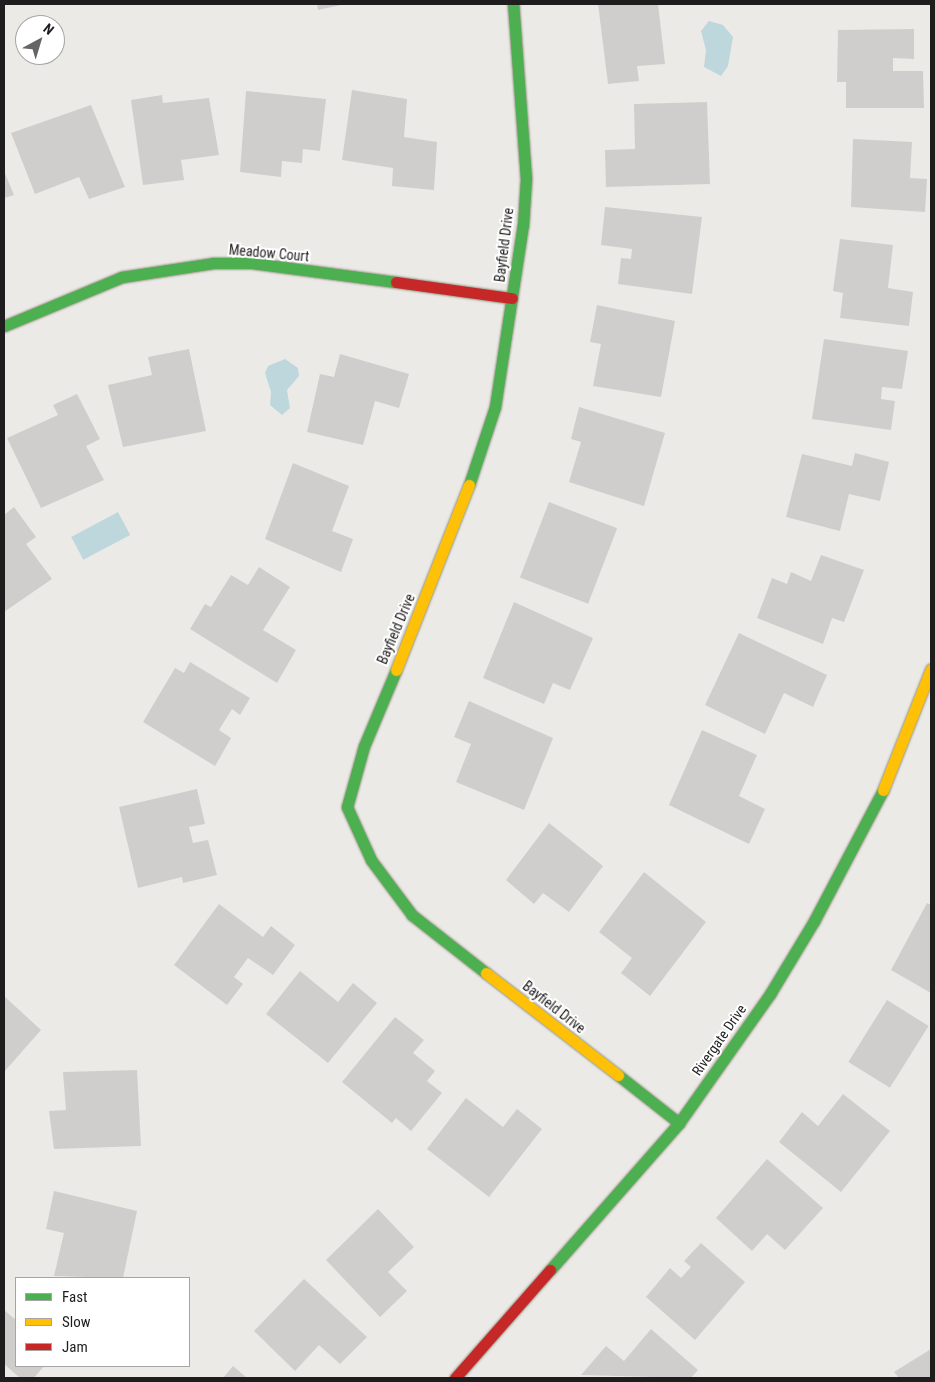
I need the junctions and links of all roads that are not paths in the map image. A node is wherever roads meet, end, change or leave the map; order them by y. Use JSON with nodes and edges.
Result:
{"nodes":[{"id":1,"x":513,"y":4,"type":"edge"},
{"id":2,"x":512,"y":298,"type":"junction"},
{"id":3,"x":4,"y":326,"type":"edge"},
{"id":4,"x":931,"y":669,"type":"edge"},
{"id":5,"x":679,"y":1123,"type":"junction"},
{"id":6,"x":455,"y":1378,"type":"edge"}],
"edges":[{"from":1,"to":2,"type":"street","name":"Bayfield Drive"},
{"from":2,"to":3,"type":"street","name":"Meadow Court"},
{"from":2,"to":5,"type":"street","name":"Bayfield Drive"},
{"from":4,"to":5,"type":"street","name":"Rivergate Drive"},
{"from":5,"to":6,"type":"street","name":"Rivergate Drive"}]}
